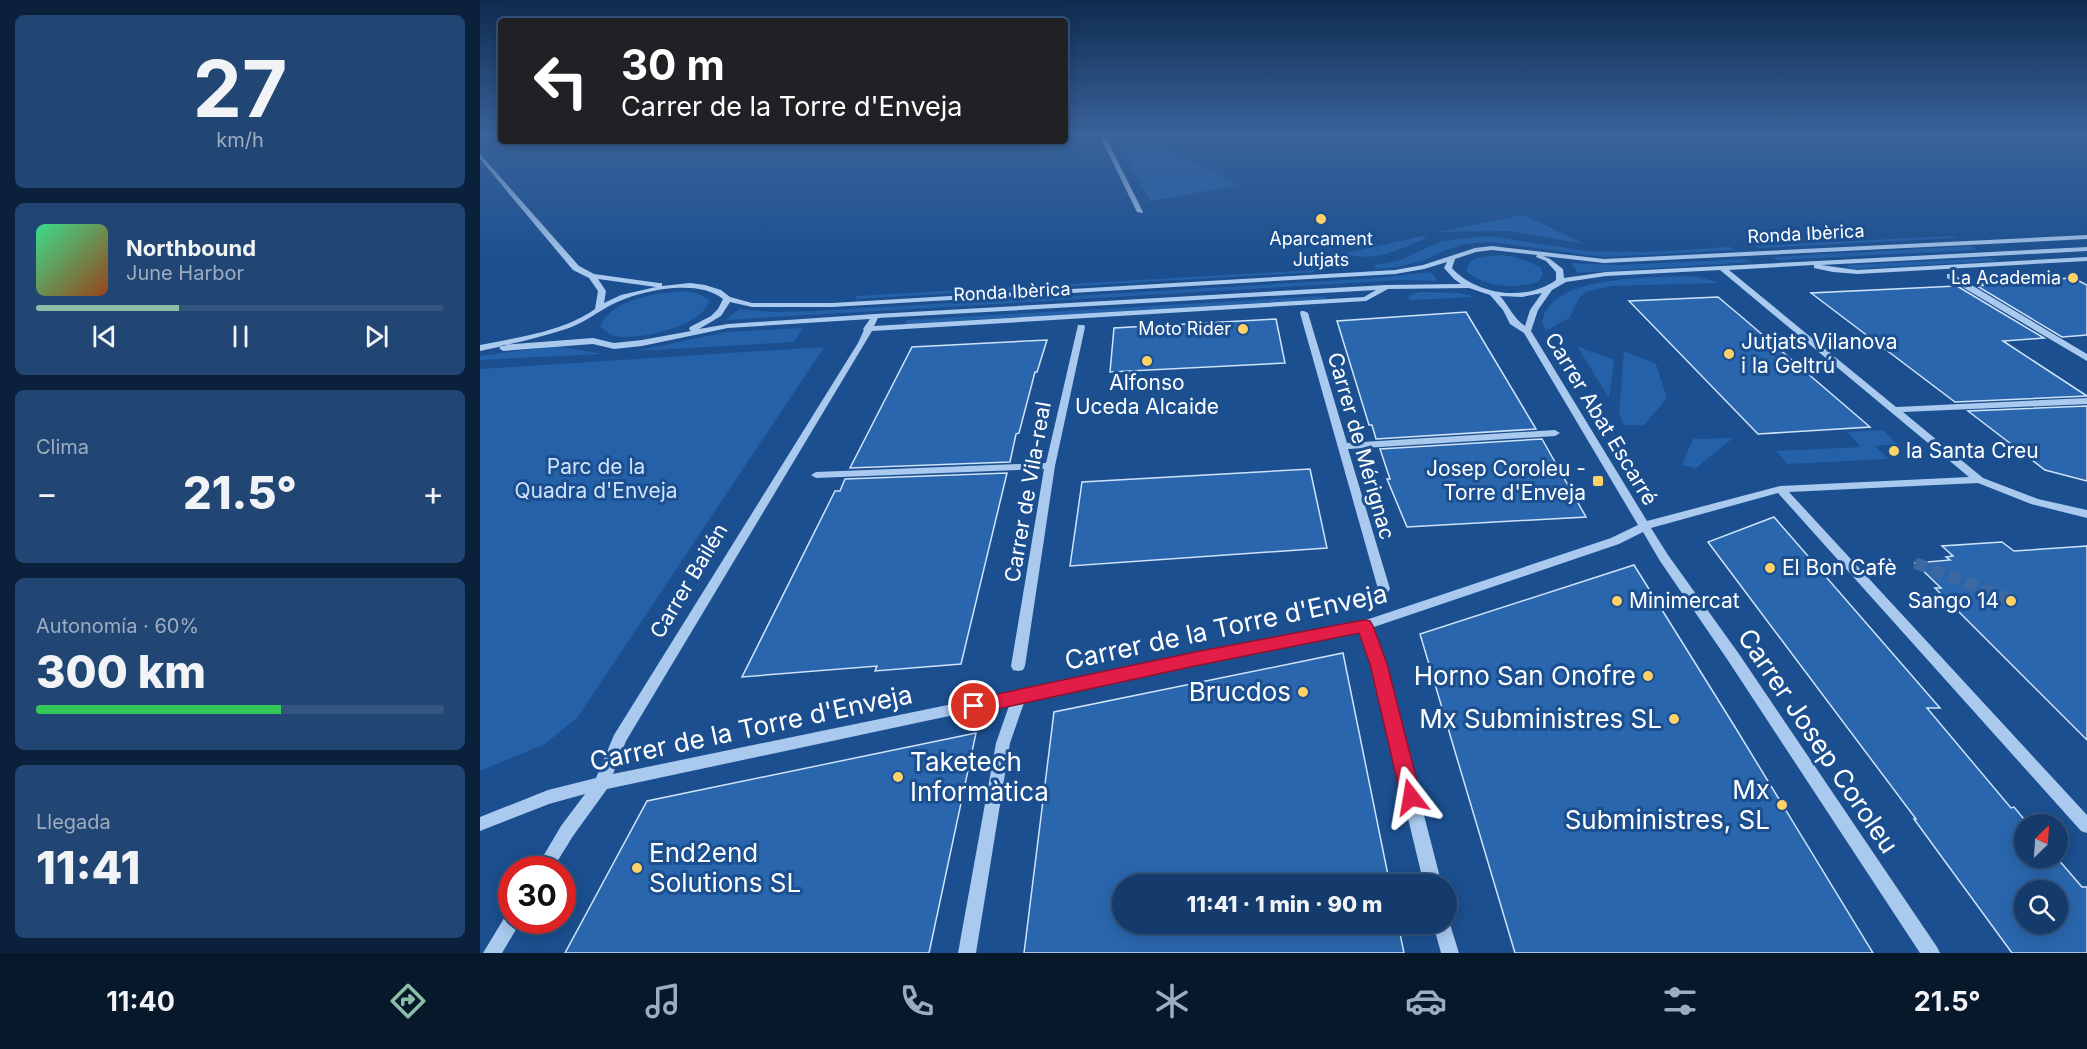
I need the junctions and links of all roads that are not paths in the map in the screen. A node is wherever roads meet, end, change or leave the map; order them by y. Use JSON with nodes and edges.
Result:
{"nodes":[{"id":1,"x":499,"y":178,"type":"edge"},
{"id":2,"x":1123,"y":178,"type":"edge"},
{"id":3,"x":1140,"y":212,"type":"dead end"},
{"id":4,"x":2087,"y":237,"type":"edge"},
{"id":5,"x":2087,"y":249,"type":"edge"},
{"id":6,"x":1527,"y":253,"type":"junction"},
{"id":7,"x":1452,"y":259,"type":"junction"},
{"id":8,"x":2087,"y":259,"type":"edge"},
{"id":9,"x":1808,"y":264,"type":"junction"},
{"id":10,"x":1722,"y":268,"type":"junction"},
{"id":11,"x":592,"y":276,"type":"junction"},
{"id":12,"x":1950,"y":276,"type":"dead end"},
{"id":13,"x":1560,"y":281,"type":"junction"},
{"id":14,"x":1468,"y":285,"type":"junction"},
{"id":15,"x":673,"y":286,"type":"junction"},
{"id":16,"x":1386,"y":287,"type":"junction"},
{"id":17,"x":1549,"y":289,"type":"junction"},
{"id":18,"x":1492,"y":292,"type":"junction"},
{"id":19,"x":727,"y":299,"type":"junction"},
{"id":20,"x":599,"y":309,"type":"junction"},
{"id":21,"x":1304,"y":313,"type":"dead end"},
{"id":22,"x":875,"y":316,"type":"junction"},
{"id":23,"x":585,"y":320,"type":"junction"},
{"id":24,"x":1081,"y":327,"type":"dead end"},
{"id":25,"x":867,"y":329,"type":"junction"},
{"id":26,"x":1527,"y":331,"type":"junction"},
{"id":27,"x":593,"y":341,"type":"junction"},
{"id":28,"x":642,"y":343,"type":"junction"},
{"id":29,"x":480,"y":350,"type":"edge"},
{"id":30,"x":2087,"y":358,"type":"edge"},
{"id":31,"x":2087,"y":401,"type":"edge"},
{"id":32,"x":1895,"y":410,"type":"junction"},
{"id":33,"x":1555,"y":433,"type":"dead end"},
{"id":34,"x":1343,"y":446,"type":"junction"},
{"id":35,"x":1050,"y":466,"type":"junction"},
{"id":36,"x":816,"y":475,"type":"dead end"},
{"id":37,"x":1979,"y":480,"type":"junction"},
{"id":38,"x":1780,"y":489,"type":"junction"},
{"id":39,"x":2087,"y":514,"type":"edge"},
{"id":40,"x":1645,"y":526,"type":"junction"},
{"id":41,"x":1384,"y":589,"type":"dead end"},
{"id":42,"x":1364,"y":626,"type":"junction"},
{"id":43,"x":1018,"y":666,"type":"dead end"},
{"id":44,"x":1019,"y":698,"type":"junction"},
{"id":45,"x":602,"y":783,"type":"junction"},
{"id":46,"x":480,"y":824,"type":"edge"},
{"id":47,"x":2087,"y":826,"type":"edge"},
{"id":48,"x":552,"y":856,"type":"edge"},
{"id":49,"x":1430,"y":874,"type":"edge"},
{"id":50,"x":504,"y":934,"type":"edge"},
{"id":51,"x":1444,"y":934,"type":"edge"},
{"id":52,"x":492,"y":953,"type":"edge"},
{"id":53,"x":967,"y":953,"type":"edge"},
{"id":54,"x":1449,"y":953,"type":"edge"},
{"id":55,"x":1931,"y":953,"type":"edge"}],
"edges":[{"from":1,"to":11,"type":"street"},
{"from":2,"to":3,"type":"street"},
{"from":4,"to":6,"type":"street","name":"Ronda Ibèrica"},
{"from":5,"to":9,"type":"street","name":"Ronda Ibèrica"},
{"from":6,"to":7,"type":"street","name":"Ronda Ibèrica"},
{"from":6,"to":13,"type":"street","name":"Ronda Ibèrica"},
{"from":7,"to":14,"type":"street"},
{"from":7,"to":19,"type":"street","name":"Ronda Ibèrica"},
{"from":8,"to":9,"type":"street","name":"Ronda Ibèrica"},
{"from":9,"to":10,"type":"street","name":"Ronda Ibèrica"},
{"from":10,"to":13,"type":"street","name":"Ronda Ibèrica"},
{"from":10,"to":32,"type":"street"},
{"from":11,"to":15,"type":"street"},
{"from":11,"to":20,"type":"street"},
{"from":12,"to":30,"type":"street"},
{"from":13,"to":17,"type":"street","name":"Ronda Ibèrica"},
{"from":14,"to":16,"type":"street","name":"Ronda Ibèrica"},
{"from":14,"to":18,"type":"street","name":"Ronda Ibèrica"},
{"from":15,"to":19,"type":"street","name":"Ronda Ibèrica"},
{"from":15,"to":20,"type":"street","name":"Ronda Ibèrica"},
{"from":16,"to":22,"type":"street","name":"Ronda Ibèrica"},
{"from":16,"to":25,"type":"street","name":"Ronda Ibèrica"},
{"from":17,"to":18,"type":"street","name":"Ronda Ibèrica"},
{"from":17,"to":26,"type":"street","name":"Ronda Ibèrica"},
{"from":18,"to":26,"type":"street"},
{"from":19,"to":28,"type":"street","name":"Ronda Ibèrica"},
{"from":20,"to":23,"type":"street","name":"Ronda Ibèrica"},
{"from":21,"to":34,"type":"street","name":"Carrer de Mérignac"},
{"from":22,"to":25,"type":"street","name":"Carrer Bailén"},
{"from":22,"to":28,"type":"street","name":"Ronda Ibèrica"},
{"from":23,"to":27,"type":"street"},
{"from":23,"to":29,"type":"street","name":"Ronda Ibèrica"},
{"from":24,"to":35,"type":"street","name":"Carrer de Vila-real"},
{"from":25,"to":45,"type":"street","name":"Carrer Bailén"},
{"from":26,"to":40,"type":"street","name":"Carrer Abat Escarré"},
{"from":27,"to":28,"type":"street","name":"Ronda Ibèrica"},
{"from":27,"to":29,"type":"street","name":"Ronda Ibèrica"},
{"from":31,"to":32,"type":"street"},
{"from":32,"to":37,"type":"street"},
{"from":33,"to":34,"type":"street"},
{"from":34,"to":41,"type":"street","name":"Carrer de Mérignac"},
{"from":35,"to":36,"type":"street"},
{"from":35,"to":43,"type":"street","name":"Carrer de Vila-real"},
{"from":37,"to":38,"type":"street","name":"Carrer de la Torre d'Enveja"},
{"from":37,"to":39,"type":"street"},
{"from":38,"to":40,"type":"street","name":"Carrer de la Torre d'Enveja"},
{"from":38,"to":47,"type":"street"},
{"from":40,"to":42,"type":"street","name":"Carrer de la Torre d'Enveja"},
{"from":40,"to":55,"type":"street","name":"Carrer Josep Coroleu"},
{"from":42,"to":44,"type":"street","name":"Carrer de la Torre d'Enveja"},
{"from":42,"to":49,"type":"street"},
{"from":44,"to":45,"type":"street","name":"Carrer de la Torre d'Enveja"},
{"from":44,"to":53,"type":"street"},
{"from":45,"to":46,"type":"street","name":"Carrer de la Torre d'Enveja"},
{"from":45,"to":48,"type":"street","name":"Carrer Bailén"},
{"from":50,"to":52,"type":"street"},
{"from":51,"to":54,"type":"street"}]}
